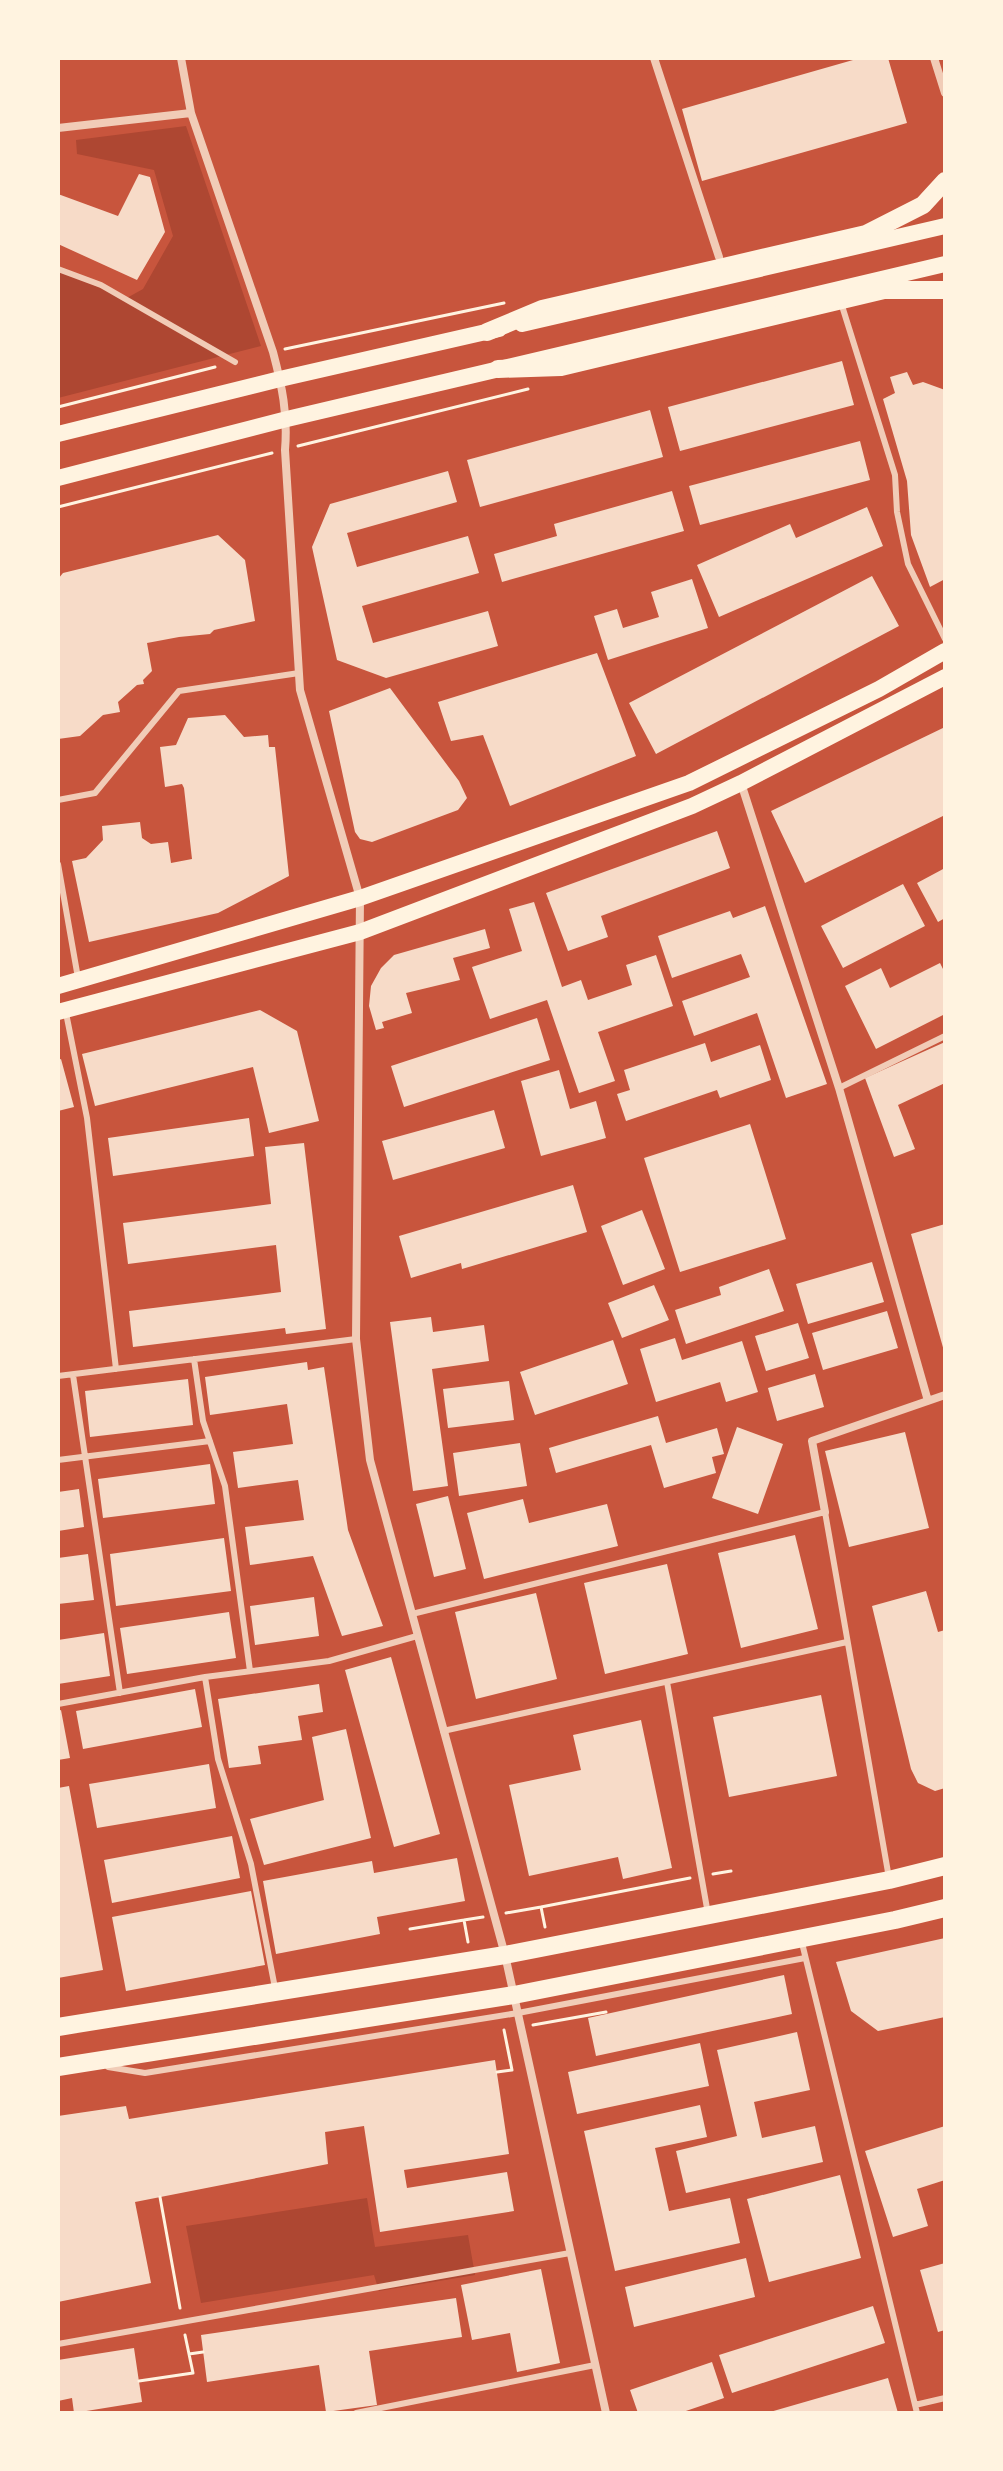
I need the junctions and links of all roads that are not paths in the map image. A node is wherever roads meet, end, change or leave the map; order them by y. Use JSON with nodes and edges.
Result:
{"nodes":[{"id":1,"x":181,"y":58,"type":"edge"},
{"id":2,"x":654,"y":58,"type":"edge"},
{"id":3,"x":934,"y":58,"type":"edge"},
{"id":4,"x":945,"y":93,"type":"edge"},
{"id":5,"x":191,"y":113,"type":"junction"},
{"id":6,"x":58,"y":128,"type":"edge"},
{"id":7,"x":945,"y":181,"type":"edge"},
{"id":8,"x":945,"y":226,"type":"edge"},
{"id":9,"x":719,"y":257,"type":"dead end"},
{"id":10,"x":945,"y":264,"type":"edge"},
{"id":11,"x":58,"y":269,"type":"edge"},
{"id":12,"x":945,"y":290,"type":"edge"},
{"id":13,"x":843,"y":309,"type":"dead end"},
{"id":14,"x":487,"y":332,"type":"junction"},
{"id":15,"x":235,"y":362,"type":"road end"},
{"id":16,"x":498,"y":369,"type":"junction"},
{"id":17,"x":280,"y":379,"type":"junction"},
{"id":18,"x":287,"y":419,"type":"junction"},
{"id":19,"x":58,"y":434,"type":"edge"},
{"id":20,"x":58,"y":478,"type":"edge"},
{"id":21,"x":945,"y":639,"type":"edge"},
{"id":22,"x":945,"y":651,"type":"edge"},
{"id":23,"x":299,"y":673,"type":"junction"},
{"id":24,"x":945,"y":677,"type":"edge"},
{"id":25,"x":741,"y":783,"type":"junction"},
{"id":26,"x":58,"y":800,"type":"edge"},
{"id":27,"x":58,"y":869,"type":"edge"},
{"id":28,"x":360,"y":898,"type":"junction"},
{"id":29,"x":360,"y":932,"type":"junction"},
{"id":30,"x":79,"y":981,"type":"junction"},
{"id":31,"x":58,"y":986,"type":"edge"},
{"id":32,"x":62,"y":1011,"type":"edge"},
{"id":33,"x":945,"y":1036,"type":"edge"},
{"id":34,"x":839,"y":1088,"type":"junction"},
{"id":35,"x":356,"y":1339,"type":"junction"},
{"id":36,"x":194,"y":1359,"type":"junction"},
{"id":37,"x":116,"y":1369,"type":"junction"},
{"id":38,"x":73,"y":1375,"type":"junction"},
{"id":39,"x":58,"y":1376,"type":"edge"},
{"id":40,"x":945,"y":1395,"type":"edge"},
{"id":41,"x":928,"y":1401,"type":"junction"},
{"id":42,"x":210,"y":1441,"type":"junction"},
{"id":43,"x":85,"y":1457,"type":"junction"},
{"id":44,"x":58,"y":1460,"type":"edge"},
{"id":45,"x":825,"y":1512,"type":"junction"},
{"id":46,"x":412,"y":1614,"type":"junction"},
{"id":47,"x":417,"y":1636,"type":"junction"},
{"id":48,"x":847,"y":1642,"type":"junction"},
{"id":49,"x":250,"y":1671,"type":"junction"},
{"id":50,"x":205,"y":1677,"type":"junction"},
{"id":51,"x":667,"y":1682,"type":"junction"},
{"id":52,"x":120,"y":1693,"type":"junction"},
{"id":53,"x":58,"y":1704,"type":"edge"},
{"id":54,"x":443,"y":1731,"type":"junction"},
{"id":55,"x":944,"y":1866,"type":"edge"},
{"id":56,"x":889,"y":1880,"type":"junction"},
{"id":57,"x":945,"y":1908,"type":"edge"},
{"id":58,"x":708,"y":1915,"type":"junction"},
{"id":59,"x":801,"y":1938,"type":"junction"},
{"id":60,"x":505,"y":1955,"type":"junction"},
{"id":61,"x":805,"y":1958,"type":"junction"},
{"id":62,"x":276,"y":1992,"type":"junction"},
{"id":63,"x":516,"y":2004,"type":"junction"},
{"id":64,"x":58,"y":2027,"type":"edge"},
{"id":65,"x":58,"y":2067,"type":"edge"},
{"id":66,"x":570,"y":2253,"type":"junction"},
{"id":67,"x":58,"y":2344,"type":"edge"},
{"id":68,"x":595,"y":2365,"type":"junction"},
{"id":69,"x":945,"y":2398,"type":"edge"},
{"id":70,"x":915,"y":2405,"type":"junction"},
{"id":71,"x":356,"y":2413,"type":"edge"},
{"id":72,"x":606,"y":2413,"type":"edge"},
{"id":73,"x":917,"y":2413,"type":"edge"}],
"edges":[{"from":1,"to":5,"type":"street"},
{"from":2,"to":9,"type":"street"},
{"from":3,"to":4,"type":"street"},
{"from":5,"to":6,"type":"street"},
{"from":5,"to":17,"type":"street"},
{"from":7,"to":14,"type":"main road"},
{"from":8,"to":14,"type":"main road"},
{"from":10,"to":16,"type":"main road"},
{"from":11,"to":15,"type":"lane"},
{"from":12,"to":16,"type":"main road"},
{"from":13,"to":21,"type":"lane"},
{"from":14,"to":17,"type":"main road"},
{"from":16,"to":18,"type":"main road"},
{"from":17,"to":18,"type":"street"},
{"from":17,"to":19,"type":"main road"},
{"from":18,"to":20,"type":"main road"},
{"from":18,"to":23,"type":"street"},
{"from":22,"to":28,"type":"main road"},
{"from":23,"to":26,"type":"lane"},
{"from":23,"to":28,"type":"street"},
{"from":24,"to":25,"type":"main road"},
{"from":25,"to":29,"type":"main road"},
{"from":25,"to":34,"type":"street"},
{"from":27,"to":30,"type":"lane"},
{"from":28,"to":29,"type":"street"},
{"from":28,"to":30,"type":"main road"},
{"from":29,"to":32,"type":"main road"},
{"from":29,"to":35,"type":"street"},
{"from":30,"to":31,"type":"main road"},
{"from":32,"to":37,"type":"lane"},
{"from":33,"to":34,"type":"lane"},
{"from":34,"to":41,"type":"street"},
{"from":35,"to":36,"type":"lane"},
{"from":35,"to":46,"type":"street"},
{"from":36,"to":37,"type":"lane"},
{"from":36,"to":42,"type":"lane"},
{"from":37,"to":38,"type":"lane"},
{"from":38,"to":39,"type":"lane"},
{"from":38,"to":43,"type":"lane"},
{"from":40,"to":41,"type":"street"},
{"from":41,"to":45,"type":"street"},
{"from":42,"to":43,"type":"lane"},
{"from":42,"to":49,"type":"lane"},
{"from":43,"to":44,"type":"lane"},
{"from":43,"to":52,"type":"lane"},
{"from":45,"to":46,"type":"lane"},
{"from":45,"to":48,"type":"lane"},
{"from":46,"to":47,"type":"street"},
{"from":47,"to":49,"type":"lane"},
{"from":47,"to":54,"type":"street"},
{"from":48,"to":51,"type":"lane"},
{"from":48,"to":56,"type":"lane"},
{"from":49,"to":50,"type":"lane"},
{"from":50,"to":52,"type":"lane"},
{"from":50,"to":62,"type":"lane"},
{"from":51,"to":54,"type":"lane"},
{"from":51,"to":58,"type":"lane"},
{"from":52,"to":53,"type":"lane"},
{"from":54,"to":60,"type":"street"},
{"from":55,"to":56,"type":"main road"},
{"from":56,"to":58,"type":"main road"},
{"from":57,"to":59,"type":"main road"},
{"from":58,"to":60,"type":"main road"},
{"from":59,"to":61,"type":"lane"},
{"from":59,"to":63,"type":"main road"},
{"from":60,"to":62,"type":"main road"},
{"from":60,"to":63,"type":"street"},
{"from":61,"to":63,"type":"lane"},
{"from":61,"to":70,"type":"lane"},
{"from":62,"to":64,"type":"main road"},
{"from":63,"to":65,"type":"main road"},
{"from":63,"to":66,"type":"street"},
{"from":66,"to":67,"type":"lane"},
{"from":66,"to":68,"type":"street"},
{"from":68,"to":71,"type":"lane"},
{"from":68,"to":72,"type":"street"},
{"from":69,"to":70,"type":"lane"},
{"from":70,"to":73,"type":"lane"}]}
